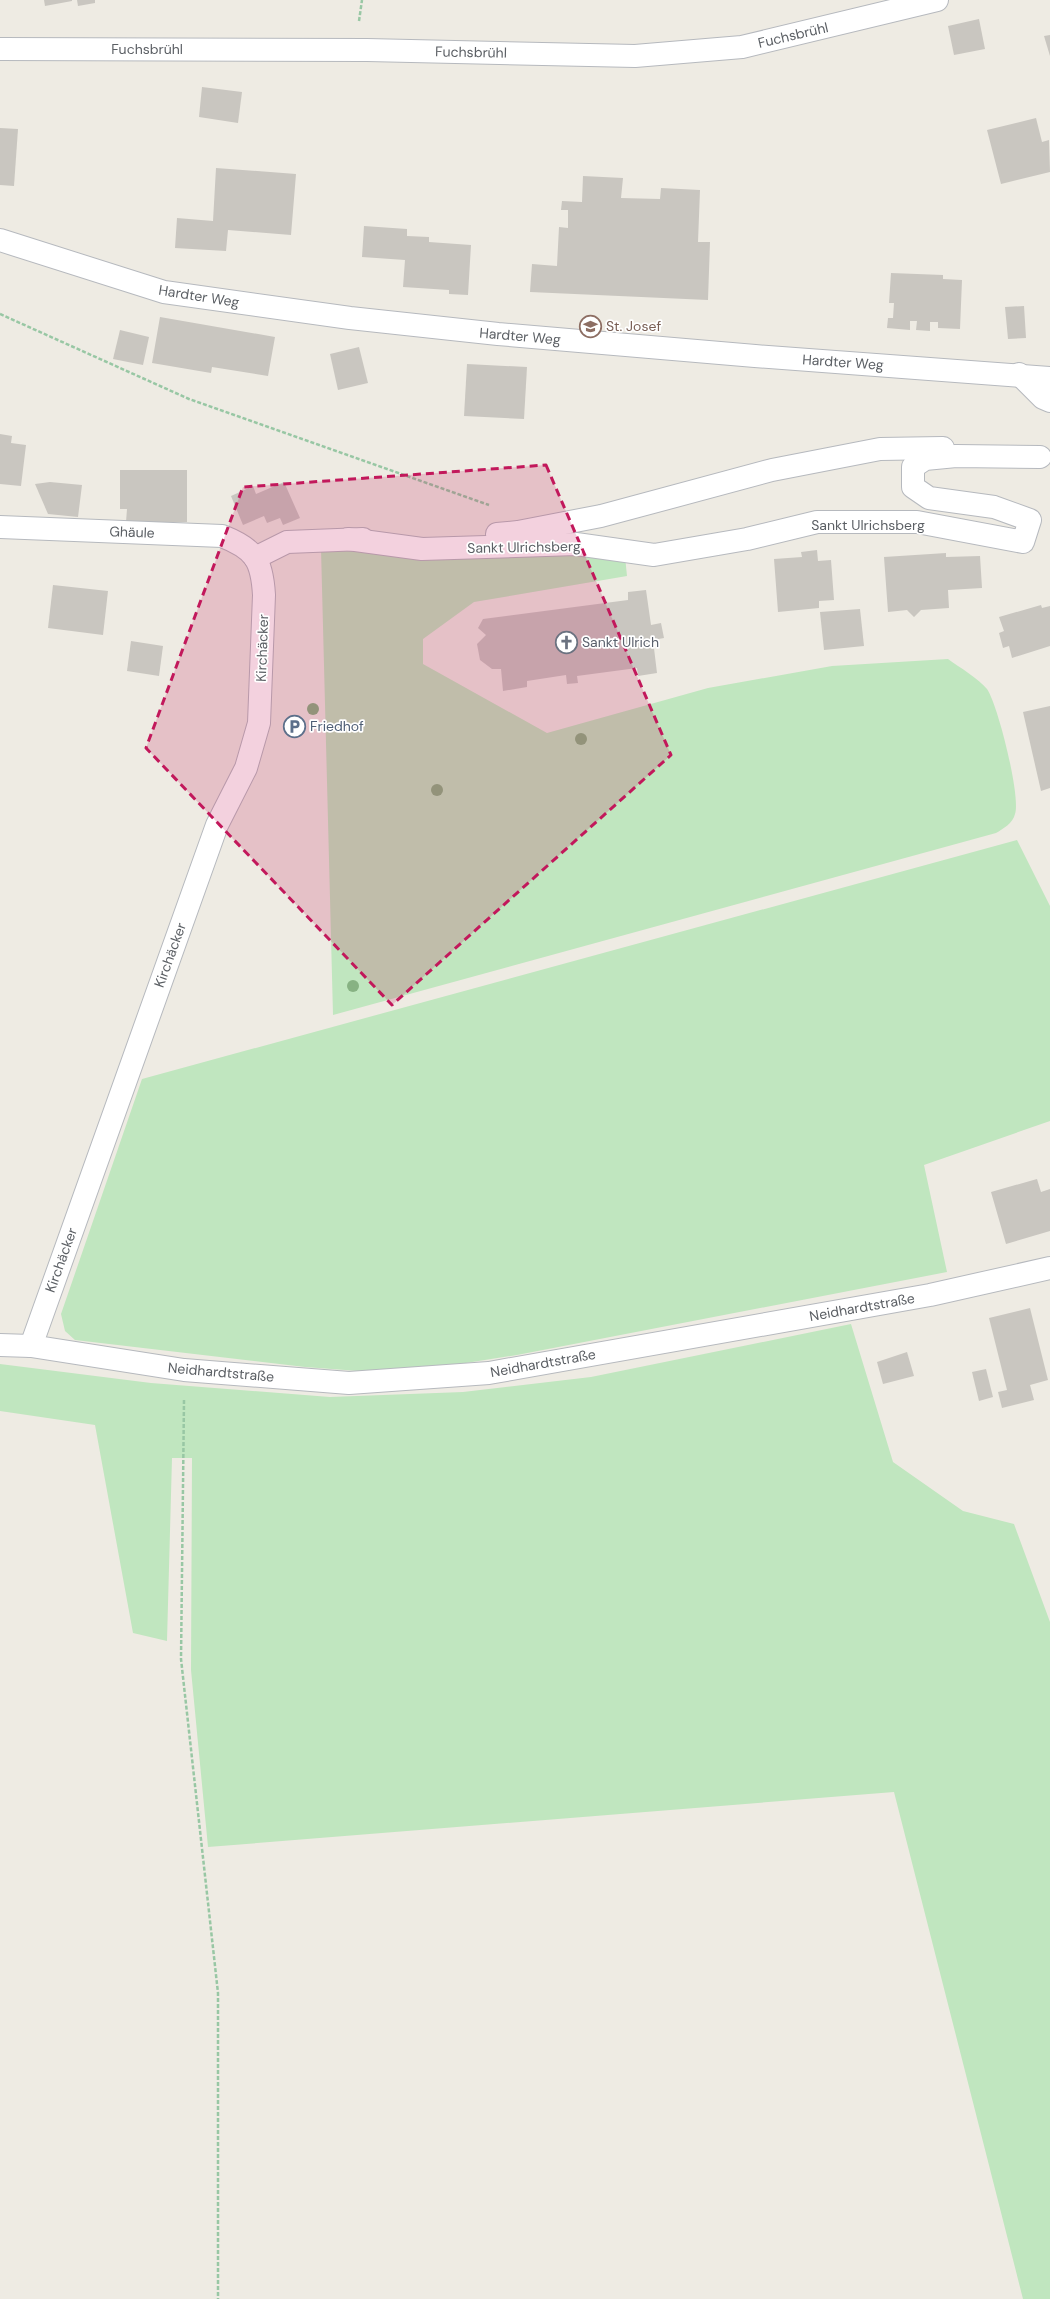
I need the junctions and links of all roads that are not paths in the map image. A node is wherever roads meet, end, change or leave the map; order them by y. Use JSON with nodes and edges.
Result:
{"nodes":[{"id":1,"x":937,"y":0,"type":"edge"},
{"id":2,"x":0,"y":49,"type":"edge"},
{"id":3,"x":0,"y":240,"type":"edge"},
{"id":4,"x":1019,"y":374,"type":"junction"},
{"id":5,"x":1050,"y":378,"type":"edge"},
{"id":6,"x":1050,"y":401,"type":"edge"},
{"id":7,"x":1045,"y":458,"type":"edge"},
{"id":8,"x":0,"y":527,"type":"edge"},
{"id":9,"x":348,"y":539,"type":"junction"},
{"id":10,"x":255,"y":558,"type":"junction"},
{"id":11,"x":1050,"y":1268,"type":"edge"},
{"id":12,"x":0,"y":1345,"type":"edge"},
{"id":13,"x":31,"y":1346,"type":"junction"}],
"edges":[{"from":1,"to":2,"type":"street","name":"Fuchsbrühl"},
{"from":3,"to":4,"type":"street","name":"Hardter Weg"},
{"from":4,"to":5,"type":"street","name":"Hardter Weg"},
{"from":4,"to":6,"type":"street"},
{"from":7,"to":9,"type":"street","name":"Sankt Ulrichsberg"},
{"from":7,"to":9,"type":"street","name":"Sankt Ulrichsberg"},
{"from":8,"to":10,"type":"street","name":"Ghäule"},
{"from":9,"to":10,"type":"street","name":"Sankt Ulrichsberg"},
{"from":10,"to":13,"type":"street","name":"Kirchäcker"},
{"from":11,"to":13,"type":"street","name":"Neidhardtstraße"},
{"from":12,"to":13,"type":"street","name":"Neidhardtstraße"}]}
